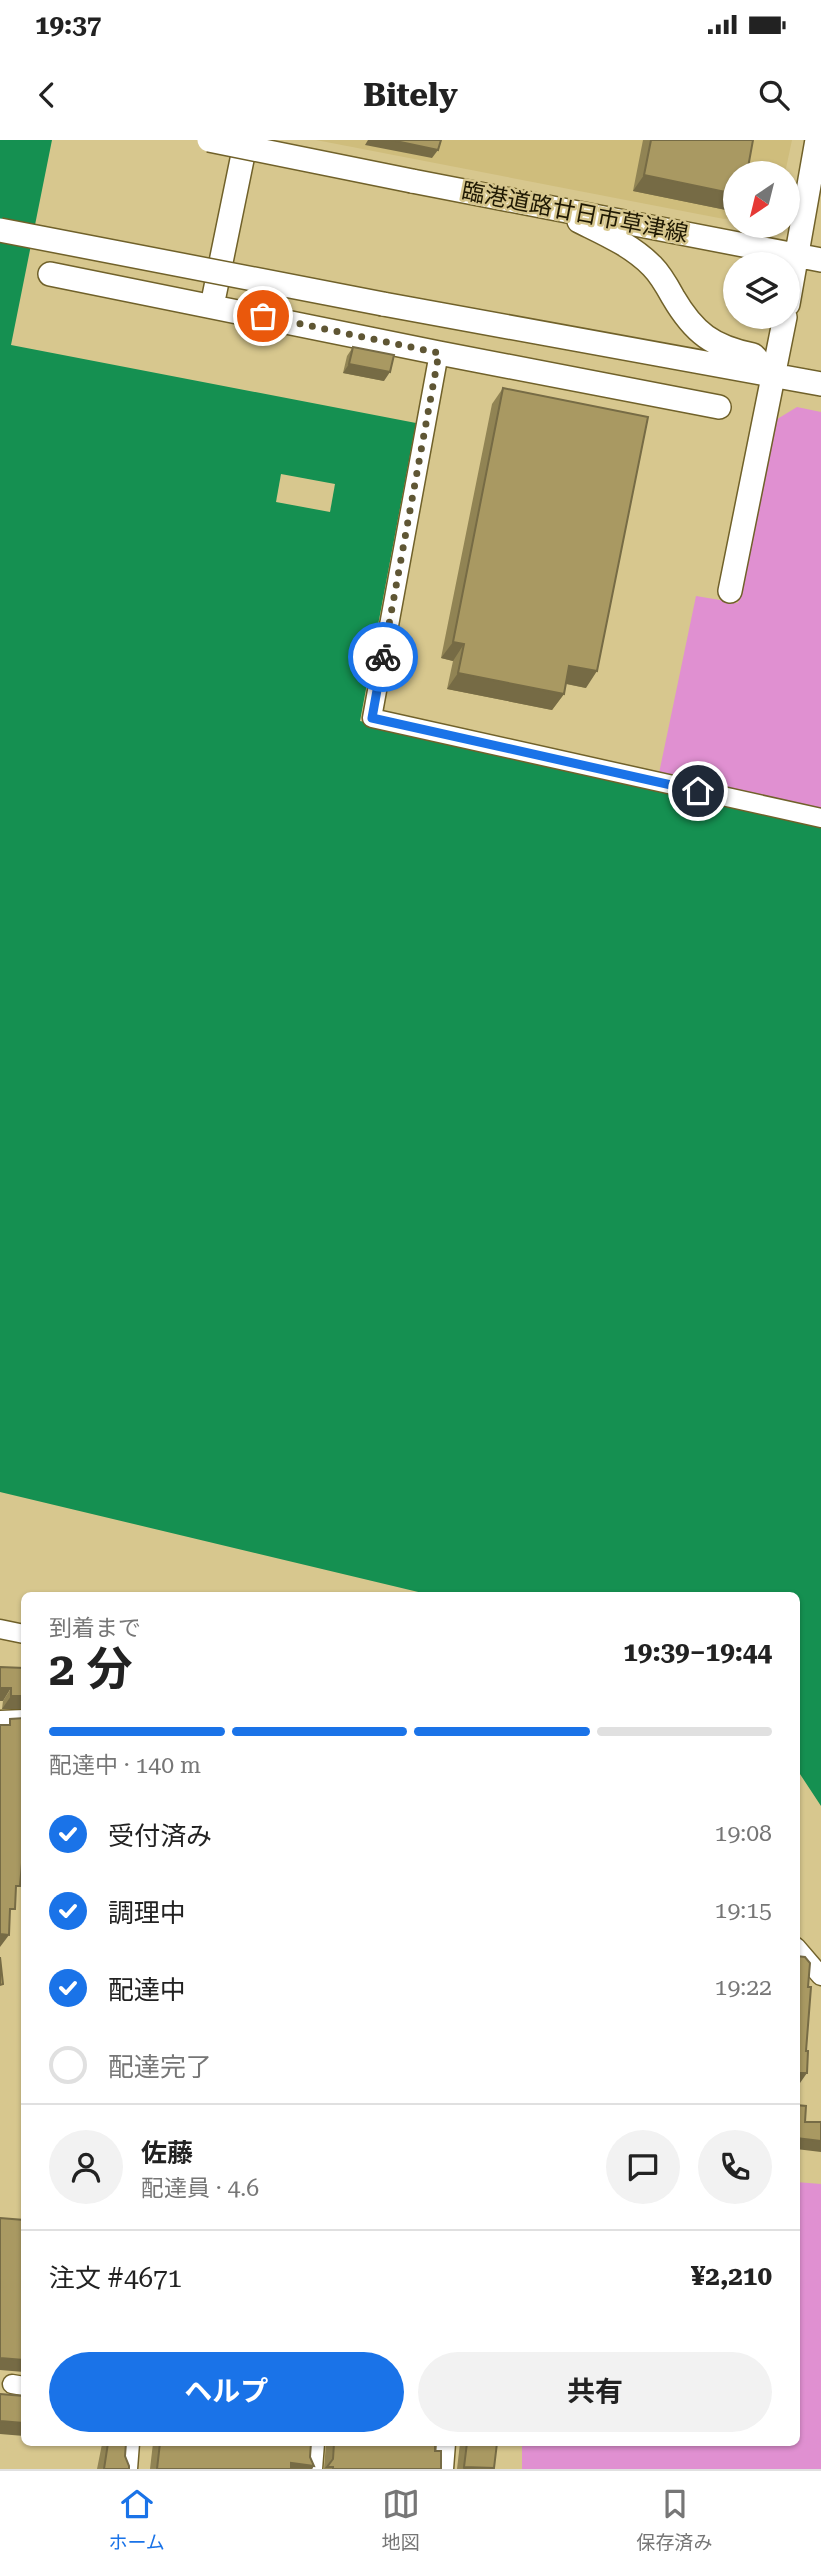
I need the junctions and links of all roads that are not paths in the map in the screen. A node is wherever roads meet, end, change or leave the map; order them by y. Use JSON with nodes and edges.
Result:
{"nodes":[{"id":1,"x":209,"y":140,"type":"edge"},
{"id":2,"x":246,"y":140,"type":"edge"},
{"id":3,"x":817,"y":140,"type":"edge"},
{"id":4,"x":549,"y":207,"type":"junction"},
{"id":5,"x":0,"y":230,"type":"edge"},
{"id":6,"x":782,"y":252,"type":"edge"},
{"id":7,"x":798,"y":252,"type":"edge"},
{"id":8,"x":800,"y":256,"type":"edge"},
{"id":9,"x":800,"y":257,"type":"edge"},
{"id":10,"x":821,"y":260,"type":"edge"},
{"id":11,"x":821,"y":272,"type":"edge"},
{"id":12,"x":50,"y":274,"type":"dead end"},
{"id":13,"x":212,"y":306,"type":"junction"},
{"id":14,"x":783,"y":329,"type":"edge"},
{"id":15,"x":439,"y":353,"type":"junction"},
{"id":16,"x":774,"y":374,"type":"junction"},
{"id":17,"x":821,"y":384,"type":"edge"},
{"id":18,"x":719,"y":407,"type":"dead end"},
{"id":19,"x":730,"y":591,"type":"dead end"},
{"id":20,"x":821,"y":818,"type":"edge"},
{"id":21,"x":0,"y":1629,"type":"edge"},
{"id":22,"x":21,"y":1632,"type":"edge"},
{"id":23,"x":21,"y":1719,"type":"edge"},
{"id":24,"x":0,"y":1720,"type":"edge"},
{"id":25,"x":800,"y":1952,"type":"edge"},
{"id":26,"x":821,"y":1976,"type":"edge"},
{"id":27,"x":130,"y":2446,"type":"edge"},
{"id":28,"x":315,"y":2446,"type":"edge"},
{"id":29,"x":446,"y":2446,"type":"edge"},
{"id":30,"x":128,"y":2469,"type":"edge"},
{"id":31,"x":313,"y":2469,"type":"edge"},
{"id":32,"x":444,"y":2469,"type":"edge"}],
"edges":[{"from":1,"to":4,"type":"street","name":"臨港道路廿日市草津線","bridge":true},
{"from":2,"to":13,"type":"street"},
{"from":3,"to":7,"type":"street"},
{"from":4,"to":6,"type":"street","name":"臨港道路廿日市草津線"},
{"from":4,"to":16,"type":"street"},
{"from":5,"to":16,"type":"street","bridge":true},
{"from":8,"to":10,"type":"street","name":"臨港道路廿日市草津線"},
{"from":9,"to":11,"type":"street"},
{"from":12,"to":13,"type":"street"},
{"from":13,"to":15,"type":"street"},
{"from":14,"to":16,"type":"street"},
{"from":15,"to":18,"type":"street"},
{"from":15,"to":20,"type":"street"},
{"from":16,"to":17,"type":"street"},
{"from":16,"to":19,"type":"street"},
{"from":21,"to":22,"type":"street"},
{"from":23,"to":24,"type":"street"},
{"from":25,"to":26,"type":"street"},
{"from":27,"to":30,"type":"street"},
{"from":28,"to":31,"type":"street"},
{"from":29,"to":32,"type":"street"}]}
